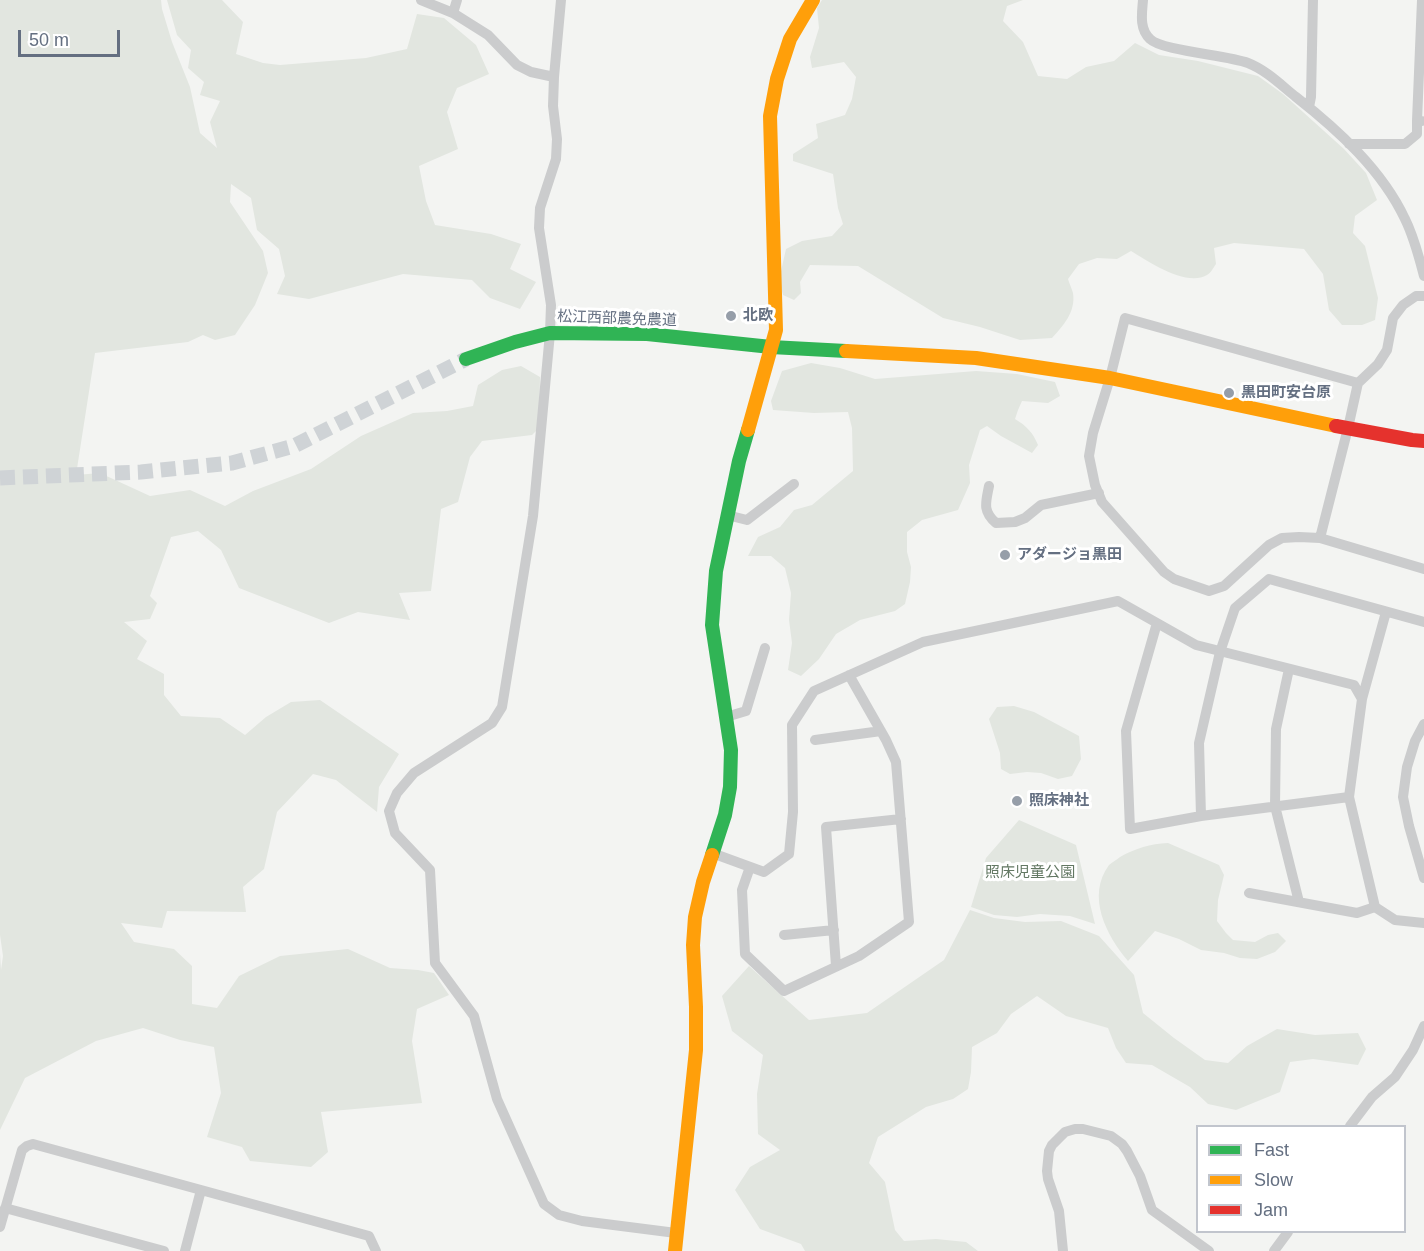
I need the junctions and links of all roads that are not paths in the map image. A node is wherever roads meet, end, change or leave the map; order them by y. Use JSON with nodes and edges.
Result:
{"nodes":[{"id":1,"x":421,"y":0,"type":"edge"},
{"id":2,"x":457,"y":0,"type":"edge"},
{"id":3,"x":561,"y":0,"type":"edge"},
{"id":4,"x":813,"y":0,"type":"edge"},
{"id":5,"x":1143,"y":0,"type":"edge"},
{"id":6,"x":1313,"y":0,"type":"edge"},
{"id":7,"x":1422,"y":0,"type":"edge"},
{"id":8,"x":453,"y":13,"type":"junction"},
{"id":9,"x":554,"y":77,"type":"junction"},
{"id":10,"x":1309,"y":107,"type":"junction"},
{"id":11,"x":1421,"y":121,"type":"edge"},
{"id":12,"x":1349,"y":144,"type":"junction"},
{"id":13,"x":1420,"y":246,"type":"edge"},
{"id":14,"x":1424,"y":276,"type":"edge"},
{"id":15,"x":1424,"y":296,"type":"edge"},
{"id":16,"x":550,"y":333,"type":"junction"},
{"id":17,"x":771,"y":347,"type":"junction"},
{"id":18,"x":466,"y":359,"type":"tunnel mouth"},
{"id":19,"x":1110,"y":378,"type":"junction"},
{"id":20,"x":1358,"y":382,"type":"junction"},
{"id":21,"x":1348,"y":428,"type":"junction"},
{"id":22,"x":1424,"y":441,"type":"edge"},
{"id":23,"x":794,"y":484,"type":"dead end"},
{"id":24,"x":989,"y":486,"type":"dead end"},
{"id":25,"x":1099,"y":494,"type":"junction"},
{"id":26,"x":727,"y":515,"type":"junction"},
{"id":27,"x":1320,"y":538,"type":"junction"},
{"id":28,"x":1424,"y":569,"type":"edge"},
{"id":29,"x":1386,"y":612,"type":"junction"},
{"id":30,"x":1424,"y":622,"type":"edge"},
{"id":31,"x":1157,"y":623,"type":"junction"},
{"id":32,"x":765,"y":648,"type":"dead end"},
{"id":33,"x":1220,"y":652,"type":"junction"},
{"id":34,"x":1289,"y":669,"type":"junction"},
{"id":35,"x":849,"y":675,"type":"junction"},
{"id":36,"x":1362,"y":699,"type":"junction"},
{"id":37,"x":726,"y":717,"type":"junction"},
{"id":38,"x":1424,"y":724,"type":"edge"},
{"id":39,"x":881,"y":731,"type":"junction"},
{"id":40,"x":815,"y":740,"type":"dead end"},
{"id":41,"x":1349,"y":797,"type":"junction"},
{"id":42,"x":1275,"y":806,"type":"junction"},
{"id":43,"x":1201,"y":816,"type":"junction"},
{"id":44,"x":901,"y":819,"type":"junction"},
{"id":45,"x":712,"y":854,"type":"junction"},
{"id":46,"x":750,"y":867,"type":"junction"},
{"id":47,"x":1424,"y":878,"type":"edge"},
{"id":48,"x":1249,"y":893,"type":"dead end"},
{"id":49,"x":1299,"y":902,"type":"junction"},
{"id":50,"x":1375,"y":907,"type":"junction"},
{"id":51,"x":1424,"y":923,"type":"edge"},
{"id":52,"x":834,"y":930,"type":"junction"},
{"id":53,"x":784,"y":935,"type":"dead end"},
{"id":54,"x":836,"y":966,"type":"junction"},
{"id":55,"x":1424,"y":1026,"type":"edge"},
{"id":56,"x":1351,"y":1125,"type":"edge"},
{"id":57,"x":201,"y":1190,"type":"junction"},
{"id":58,"x":5,"y":1208,"type":"junction"},
{"id":59,"x":0,"y":1227,"type":"edge"},
{"id":60,"x":676,"y":1233,"type":"junction"},
{"id":61,"x":1287,"y":1233,"type":"edge"},
{"id":62,"x":164,"y":1251,"type":"edge"},
{"id":63,"x":185,"y":1251,"type":"edge"},
{"id":64,"x":376,"y":1251,"type":"edge"},
{"id":65,"x":675,"y":1251,"type":"edge"},
{"id":66,"x":1063,"y":1251,"type":"edge"},
{"id":67,"x":1209,"y":1251,"type":"edge"},
{"id":68,"x":1274,"y":1251,"type":"edge"}],
"edges":[{"from":1,"to":8,"type":"street"},
{"from":2,"to":8,"type":"street"},
{"from":3,"to":9,"type":"street"},
{"from":4,"to":17,"type":"street"},
{"from":5,"to":10,"type":"street"},
{"from":6,"to":10,"type":"street"},
{"from":7,"to":11,"type":"street"},
{"from":8,"to":9,"type":"street"},
{"from":9,"to":16,"type":"street"},
{"from":10,"to":12,"type":"street"},
{"from":11,"to":12,"type":"street"},
{"from":12,"to":13,"type":"street"},
{"from":13,"to":14,"type":"street"},
{"from":15,"to":20,"type":"street"},
{"from":16,"to":17,"type":"street","name":"松江西部農免農道"},
{"from":16,"to":18,"type":"street","name":"松江西部農免農道"},
{"from":16,"to":60,"type":"street"},
{"from":17,"to":19,"type":"street","name":"松江西部農免農道"},
{"from":17,"to":26,"type":"street"},
{"from":19,"to":20,"type":"street"},
{"from":19,"to":21,"type":"street","name":"松江西部農免農道"},
{"from":19,"to":25,"type":"street"},
{"from":20,"to":21,"type":"street"},
{"from":21,"to":22,"type":"street","name":"松江西部農免農道"},
{"from":21,"to":27,"type":"street"},
{"from":23,"to":26,"type":"street"},
{"from":24,"to":25,"type":"street"},
{"from":25,"to":27,"type":"street"},
{"from":26,"to":37,"type":"street"},
{"from":27,"to":28,"type":"street"},
{"from":29,"to":30,"type":"street"},
{"from":29,"to":33,"type":"street"},
{"from":29,"to":36,"type":"street"},
{"from":31,"to":33,"type":"street"},
{"from":31,"to":35,"type":"street"},
{"from":31,"to":43,"type":"street"},
{"from":32,"to":37,"type":"street"},
{"from":33,"to":34,"type":"street"},
{"from":33,"to":43,"type":"street"},
{"from":34,"to":36,"type":"street"},
{"from":34,"to":42,"type":"street"},
{"from":35,"to":39,"type":"street"},
{"from":35,"to":46,"type":"street"},
{"from":36,"to":41,"type":"street"},
{"from":37,"to":45,"type":"street"},
{"from":38,"to":47,"type":"street"},
{"from":39,"to":40,"type":"street"},
{"from":39,"to":44,"type":"street"},
{"from":41,"to":42,"type":"street"},
{"from":41,"to":50,"type":"street"},
{"from":42,"to":43,"type":"street"},
{"from":42,"to":49,"type":"street"},
{"from":44,"to":52,"type":"street"},
{"from":44,"to":54,"type":"street"},
{"from":45,"to":46,"type":"street"},
{"from":45,"to":60,"type":"street"},
{"from":46,"to":54,"type":"street"},
{"from":48,"to":49,"type":"street"},
{"from":49,"to":50,"type":"street"},
{"from":50,"to":51,"type":"street"},
{"from":52,"to":53,"type":"street"},
{"from":52,"to":54,"type":"street"},
{"from":55,"to":56,"type":"street"},
{"from":57,"to":58,"type":"street"},
{"from":57,"to":63,"type":"street"},
{"from":57,"to":64,"type":"street"},
{"from":58,"to":59,"type":"street"},
{"from":58,"to":62,"type":"street"},
{"from":60,"to":65,"type":"street"},
{"from":61,"to":68,"type":"street"},
{"from":66,"to":67,"type":"street"}]}
